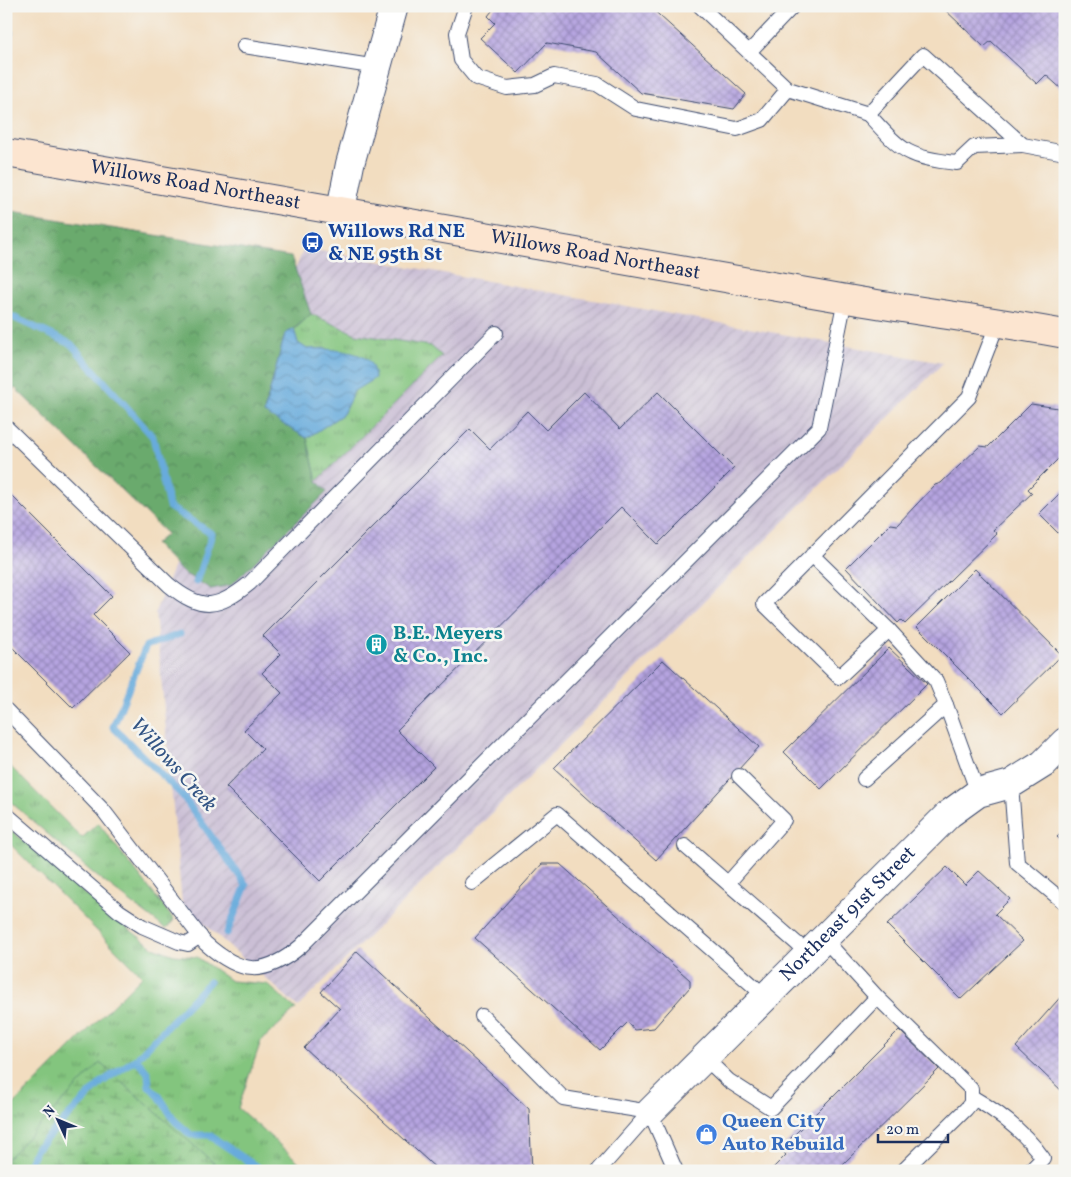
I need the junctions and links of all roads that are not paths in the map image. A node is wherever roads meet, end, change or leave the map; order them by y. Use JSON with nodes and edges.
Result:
{"nodes":[{"id":1,"x":394,"y":6,"type":"edge"},
{"id":2,"x":466,"y":6,"type":"edge"},
{"id":3,"x":700,"y":6,"type":"edge"},
{"id":4,"x":793,"y":6,"type":"edge"},
{"id":5,"x":244,"y":46,"type":"dead end"},
{"id":6,"x":749,"y":52,"type":"junction"},
{"id":7,"x":377,"y":67,"type":"junction"},
{"id":8,"x":788,"y":89,"type":"junction"},
{"id":9,"x":868,"y":114,"type":"junction"},
{"id":10,"x":1023,"y":145,"type":"junction"},
{"id":11,"x":6,"y":153,"type":"edge"},
{"id":12,"x":1065,"y":153,"type":"edge"},
{"id":13,"x":341,"y":209,"type":"junction"},
{"id":14,"x":844,"y":299,"type":"junction"},
{"id":15,"x":998,"y":322,"type":"junction"},
{"id":16,"x":496,"y":333,"type":"dead end"},
{"id":17,"x":1065,"y":334,"type":"edge"},
{"id":18,"x":6,"y":426,"type":"edge"},
{"id":19,"x":812,"y":555,"type":"junction"},
{"id":20,"x":889,"y":630,"type":"junction"},
{"id":21,"x":946,"y":705,"type":"junction"},
{"id":22,"x":6,"y":710,"type":"edge"},
{"id":23,"x":1065,"y":742,"type":"edge"},
{"id":24,"x":739,"y":776,"type":"dead end"},
{"id":25,"x":864,"y":779,"type":"dead end"},
{"id":26,"x":1011,"y":784,"type":"junction"},
{"id":27,"x":978,"y":793,"type":"junction"},
{"id":28,"x":6,"y":814,"type":"edge"},
{"id":29,"x":685,"y":846,"type":"dead end"},
{"id":30,"x":728,"y":883,"type":"junction"},
{"id":31,"x":472,"y":884,"type":"dead end"},
{"id":32,"x":1065,"y":903,"type":"edge"},
{"id":33,"x":200,"y":936,"type":"junction"},
{"id":34,"x":816,"y":946,"type":"junction"},
{"id":35,"x":877,"y":996,"type":"junction"},
{"id":36,"x":766,"y":997,"type":"junction"},
{"id":37,"x":482,"y":1016,"type":"dead end"},
{"id":38,"x":705,"y":1058,"type":"junction"},
{"id":39,"x":972,"y":1096,"type":"junction"},
{"id":40,"x":650,"y":1112,"type":"junction"},
{"id":41,"x":598,"y":1171,"type":"edge"},
{"id":42,"x":676,"y":1171,"type":"edge"},
{"id":43,"x":903,"y":1171,"type":"edge"},
{"id":44,"x":1030,"y":1171,"type":"edge"}],
"edges":[{"from":1,"to":7,"type":"street"},
{"from":2,"to":8,"type":"lane"},
{"from":3,"to":6,"type":"lane"},
{"from":4,"to":6,"type":"lane"},
{"from":5,"to":7,"type":"lane"},
{"from":6,"to":8,"type":"lane"},
{"from":7,"to":13,"type":"street"},
{"from":8,"to":9,"type":"lane"},
{"from":9,"to":10,"type":"lane"},
{"from":9,"to":10,"type":"lane"},
{"from":10,"to":12,"type":"lane"},
{"from":11,"to":13,"type":"main road","name":"Willows Road Northeast"},
{"from":13,"to":14,"type":"main road","name":"Willows Road Northeast"},
{"from":14,"to":15,"type":"main road","name":"Willows Road Northeast"},
{"from":14,"to":33,"type":"lane"},
{"from":15,"to":17,"type":"main road","name":"Willows Road Northeast"},
{"from":15,"to":19,"type":"lane"},
{"from":16,"to":18,"type":"lane"},
{"from":19,"to":20,"type":"lane"},
{"from":19,"to":20,"type":"lane"},
{"from":20,"to":21,"type":"lane"},
{"from":21,"to":25,"type":"lane"},
{"from":21,"to":27,"type":"lane"},
{"from":22,"to":33,"type":"lane"},
{"from":23,"to":26,"type":"street","name":"Northeast 91st Street"},
{"from":24,"to":30,"type":"lane"},
{"from":26,"to":27,"type":"street","name":"Northeast 91st Street"},
{"from":26,"to":32,"type":"lane"},
{"from":27,"to":34,"type":"street","name":"Northeast 91st Street"},
{"from":28,"to":33,"type":"lane"},
{"from":29,"to":30,"type":"lane"},
{"from":30,"to":34,"type":"lane"},
{"from":31,"to":36,"type":"lane"},
{"from":34,"to":35,"type":"lane"},
{"from":34,"to":36,"type":"street","name":"Northeast 91st Street"},
{"from":35,"to":38,"type":"lane"},
{"from":35,"to":39,"type":"lane"},
{"from":36,"to":38,"type":"street","name":"Northeast 91st Street"},
{"from":37,"to":40,"type":"lane"},
{"from":38,"to":40,"type":"street","name":"Northeast 91st Street"},
{"from":39,"to":43,"type":"lane"},
{"from":39,"to":44,"type":"lane"},
{"from":40,"to":41,"type":"lane"},
{"from":40,"to":42,"type":"lane"}]}
